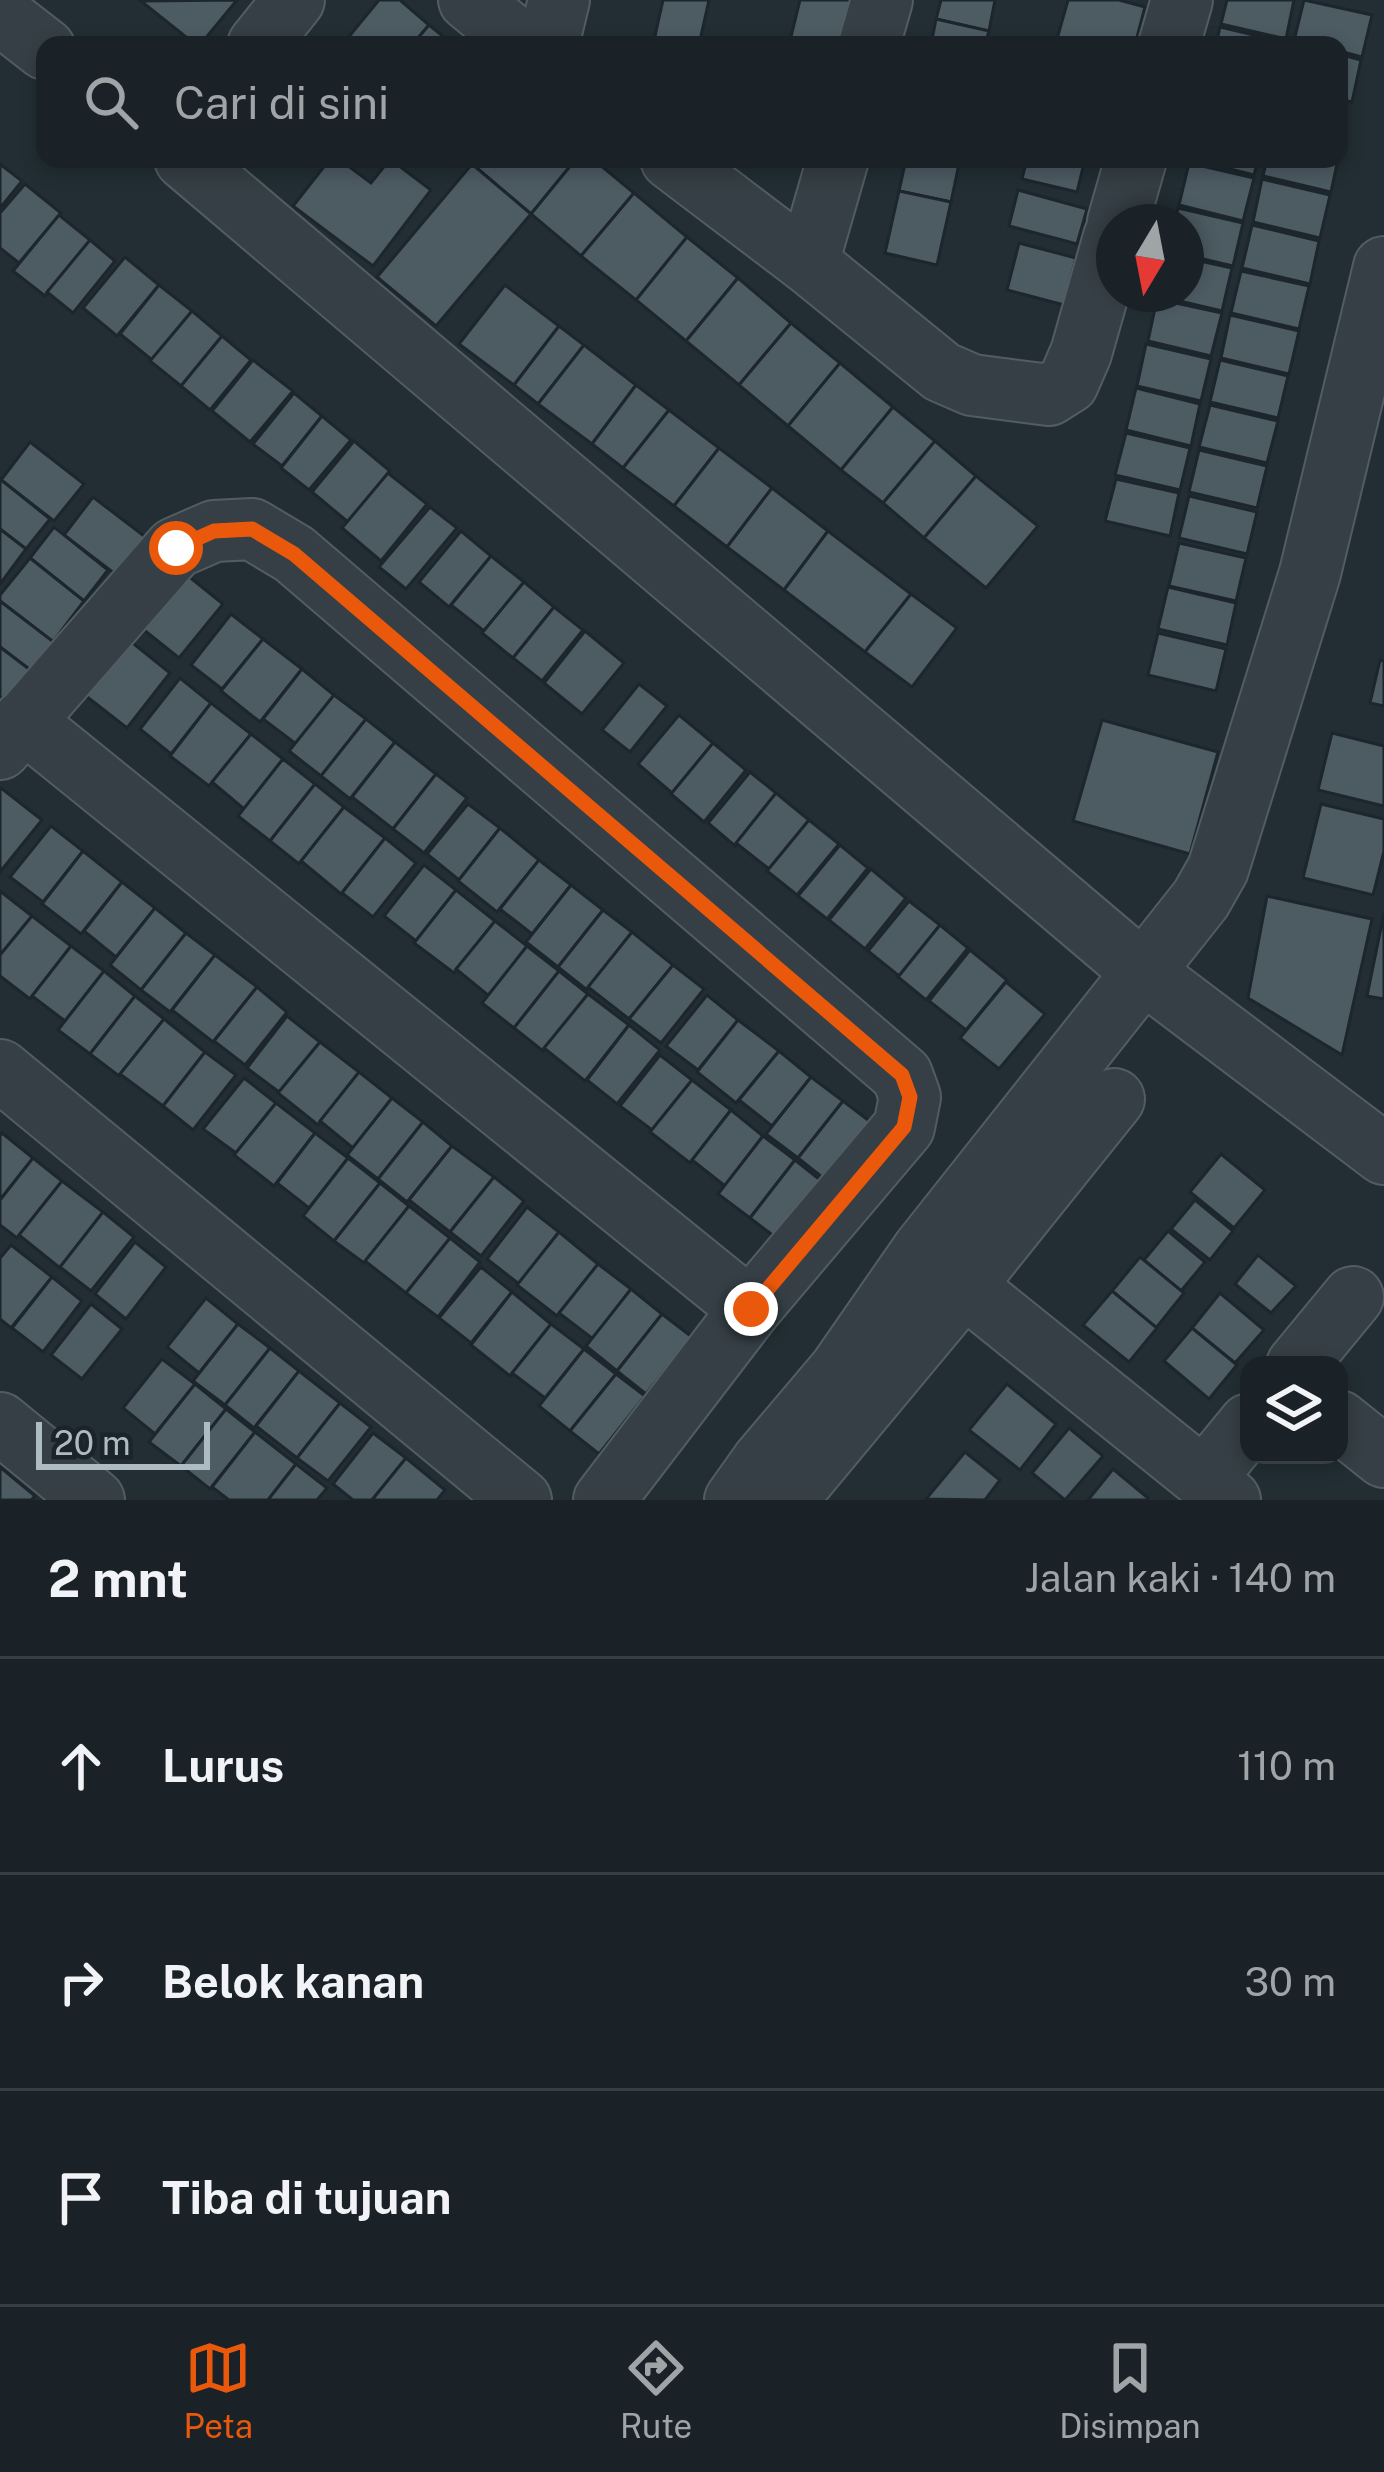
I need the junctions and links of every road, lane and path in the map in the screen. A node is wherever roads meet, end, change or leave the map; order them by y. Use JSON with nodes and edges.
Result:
{"nodes":[{"id":1,"x":295,"y":0,"type":"edge"},
{"id":2,"x":469,"y":0,"type":"edge"},
{"id":3,"x":559,"y":0,"type":"edge"},
{"id":4,"x":882,"y":0,"type":"edge"},
{"id":5,"x":1182,"y":0,"type":"edge"},
{"id":6,"x":0,"y":14,"type":"edge"},
{"id":7,"x":265,"y":36,"type":"edge"},
{"id":8,"x":513,"y":36,"type":"edge"},
{"id":9,"x":550,"y":36,"type":"edge"},
{"id":10,"x":872,"y":36,"type":"edge"},
{"id":11,"x":1172,"y":36,"type":"edge"},
{"id":12,"x":36,"y":42,"type":"edge"},
{"id":13,"x":195,"y":168,"type":"edge"},
{"id":14,"x":683,"y":168,"type":"edge"},
{"id":15,"x":835,"y":168,"type":"edge"},
{"id":16,"x":1133,"y":168,"type":"edge"},
{"id":17,"x":1123,"y":204,"type":"edge"},
{"id":18,"x":808,"y":263,"type":"junction"},
{"id":19,"x":1384,"y":267,"type":"edge"},
{"id":20,"x":1096,"y":299,"type":"edge"},
{"id":21,"x":12,"y":735,"type":"edge"},
{"id":22,"x":1143,"y":972,"type":"junction"},
{"id":23,"x":0,"y":1070,"type":"edge"},
{"id":24,"x":1114,"y":1099,"type":"dead end"},
{"id":25,"x":1384,"y":1154,"type":"edge"},
{"id":26,"x":964,"y":1286,"type":"junction"},
{"id":27,"x":1353,"y":1297,"type":"dead end"},
{"id":28,"x":751,"y":1309,"type":"junction"},
{"id":29,"x":1304,"y":1356,"type":"edge"},
{"id":30,"x":0,"y":1423,"type":"edge"},
{"id":31,"x":1348,"y":1428,"type":"edge"},
{"id":32,"x":1240,"y":1443,"type":"edge"},
{"id":33,"x":1384,"y":1457,"type":"edge"},
{"id":34,"x":1217,"y":1490,"type":"edge"},
{"id":35,"x":779,"y":1498,"type":"edge"},
{"id":36,"x":94,"y":1500,"type":"edge"},
{"id":37,"x":521,"y":1500,"type":"edge"},
{"id":38,"x":604,"y":1500,"type":"edge"}],
"edges":[{"from":1,"to":7,"type":"street"},
{"from":2,"to":8,"type":"street"},
{"from":3,"to":9,"type":"street"},
{"from":4,"to":10,"type":"street"},
{"from":5,"to":11,"type":"street"},
{"from":6,"to":12,"type":"street"},
{"from":13,"to":22,"type":"street"},
{"from":14,"to":18,"type":"street"},
{"from":15,"to":18,"type":"street"},
{"from":16,"to":17,"type":"street"},
{"from":18,"to":20,"type":"street"},
{"from":19,"to":22,"type":"street"},
{"from":21,"to":28,"type":"street"},
{"from":21,"to":28,"type":"street"},
{"from":22,"to":25,"type":"street"},
{"from":22,"to":35,"type":"street"},
{"from":23,"to":37,"type":"street"},
{"from":24,"to":26,"type":"street"},
{"from":26,"to":34,"type":"street"},
{"from":26,"to":35,"type":"street"},
{"from":27,"to":29,"type":"street"},
{"from":28,"to":38,"type":"street"},
{"from":30,"to":36,"type":"street"},
{"from":31,"to":33,"type":"street"},
{"from":32,"to":34,"type":"street"}]}
